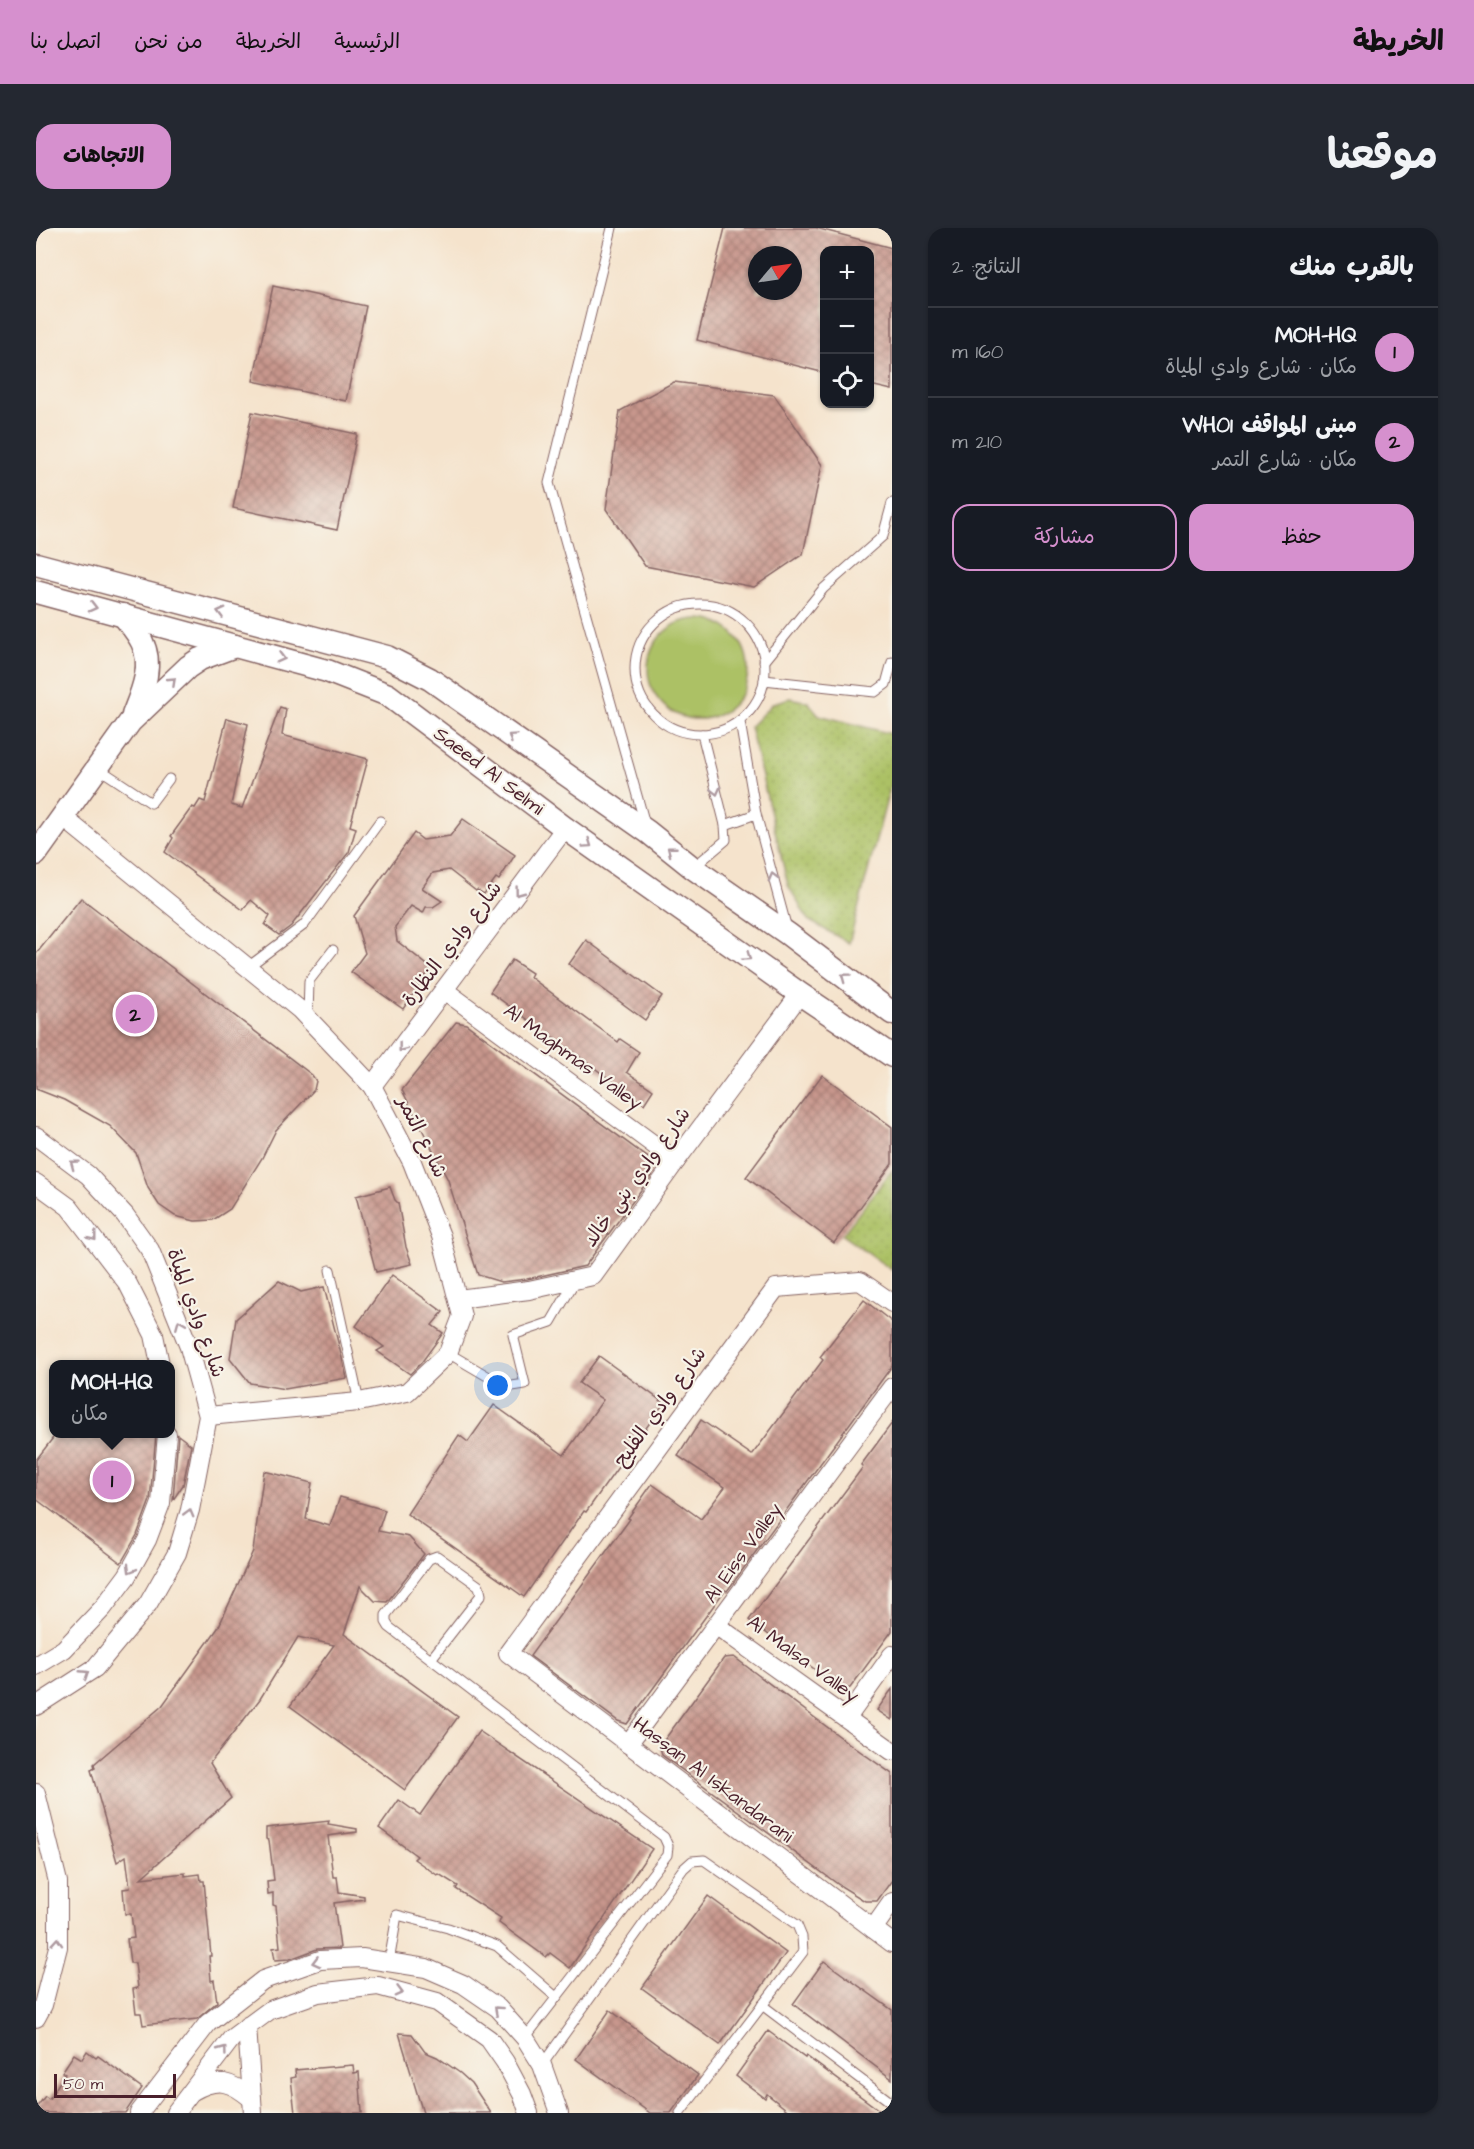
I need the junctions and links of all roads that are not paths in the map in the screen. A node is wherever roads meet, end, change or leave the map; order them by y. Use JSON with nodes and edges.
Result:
{"nodes":[{"id":1,"x":612,"y":228,"type":"edge"},
{"id":2,"x":892,"y":503,"type":"edge"},
{"id":3,"x":888,"y":538,"type":"edge"},
{"id":4,"x":36,"y":564,"type":"edge"},
{"id":5,"x":36,"y":592,"type":"edge"},
{"id":6,"x":123,"y":615,"type":"junction"},
{"id":7,"x":236,"y":646,"type":"junction"},
{"id":8,"x":764,"y":662,"type":"junction"},
{"id":9,"x":892,"y":662,"type":"edge"},
{"id":10,"x":764,"y":680,"type":"junction"},
{"id":11,"x":130,"y":722,"type":"junction"},
{"id":12,"x":740,"y":722,"type":"junction"},
{"id":13,"x":702,"y":734,"type":"junction"},
{"id":14,"x":98,"y":768,"type":"junction"},
{"id":15,"x":168,"y":779,"type":"dead end"},
{"id":16,"x":756,"y":814,"type":"junction"},
{"id":17,"x":64,"y":818,"type":"junction"},
{"id":18,"x":380,"y":822,"type":"dead end"},
{"id":19,"x":725,"y":825,"type":"junction"},
{"id":20,"x":565,"y":828,"type":"junction"},
{"id":21,"x":648,"y":832,"type":"junction"},
{"id":22,"x":36,"y":854,"type":"edge"},
{"id":23,"x":693,"y":868,"type":"junction"},
{"id":24,"x":788,"y":934,"type":"junction"},
{"id":25,"x":333,"y":950,"type":"dead end"},
{"id":26,"x":248,"y":967,"type":"junction"},
{"id":27,"x":444,"y":990,"type":"junction"},
{"id":28,"x":801,"y":994,"type":"junction"},
{"id":29,"x":892,"y":1013,"type":"edge"},
{"id":30,"x":308,"y":1018,"type":"junction"},
{"id":31,"x":892,"y":1056,"type":"edge"},
{"id":32,"x":372,"y":1086,"type":"junction"},
{"id":33,"x":36,"y":1136,"type":"edge"},
{"id":34,"x":676,"y":1161,"type":"junction"},
{"id":35,"x":39,"y":1190,"type":"edge"},
{"id":36,"x":330,"y":1270,"type":"dead end"},
{"id":37,"x":576,"y":1280,"type":"junction"},
{"id":38,"x":458,"y":1299,"type":"junction"},
{"id":39,"x":892,"y":1303,"type":"edge"},
{"id":40,"x":448,"y":1353,"type":"junction"},
{"id":41,"x":159,"y":1360,"type":"edge"},
{"id":42,"x":892,"y":1387,"type":"edge"},
{"id":43,"x":359,"y":1402,"type":"junction"},
{"id":44,"x":208,"y":1416,"type":"junction"},
{"id":45,"x":167,"y":1438,"type":"edge"},
{"id":46,"x":717,"y":1626,"type":"junction"},
{"id":47,"x":508,"y":1653,"type":"joint"},
{"id":48,"x":892,"y":1656,"type":"edge"},
{"id":49,"x":431,"y":1659,"type":"junction"},
{"id":50,"x":36,"y":1666,"type":"edge"},
{"id":51,"x":36,"y":1706,"type":"edge"},
{"id":52,"x":847,"y":1718,"type":"junction"},
{"id":53,"x":628,"y":1744,"type":"junction"},
{"id":54,"x":892,"y":1751,"type":"edge"},
{"id":55,"x":36,"y":1793,"type":"edge"},
{"id":56,"x":892,"y":1902,"type":"edge"},
{"id":57,"x":873,"y":1929,"type":"junction"},
{"id":58,"x":892,"y":1943,"type":"edge"},
{"id":59,"x":362,"y":1958,"type":"junction"},
{"id":60,"x":389,"y":1962,"type":"junction"},
{"id":61,"x":364,"y":1988,"type":"junction"},
{"id":62,"x":556,"y":1997,"type":"junction"},
{"id":63,"x":762,"y":2005,"type":"junction"},
{"id":64,"x":36,"y":2018,"type":"edge"},
{"id":65,"x":247,"y":2026,"type":"junction"},
{"id":66,"x":525,"y":2038,"type":"junction"},
{"id":67,"x":542,"y":2065,"type":"junction"},
{"id":68,"x":191,"y":2092,"type":"junction"},
{"id":69,"x":892,"y":2103,"type":"edge"},
{"id":70,"x":252,"y":2106,"type":"edge"},
{"id":71,"x":139,"y":2113,"type":"edge"},
{"id":72,"x":175,"y":2113,"type":"edge"},
{"id":73,"x":529,"y":2113,"type":"edge"},
{"id":74,"x":559,"y":2113,"type":"edge"},
{"id":75,"x":680,"y":2113,"type":"edge"}],
"edges":[{"from":1,"to":21,"type":"lane"},
{"from":2,"to":3,"type":"lane"},
{"from":3,"to":8,"type":"lane"},
{"from":21,"to":4,"type":"street","name":"Saeed Al Selmi","one_way":true},
{"from":5,"to":6,"type":"street","name":"Saeed Al Selmi","one_way":true},
{"from":6,"to":7,"type":"street","name":"Saeed Al Selmi"},
{"from":6,"to":11,"type":"street"},
{"from":11,"to":7,"type":"street","one_way":true},
{"from":7,"to":20,"type":"street","name":"Saeed Al Selmi","one_way":true},
{"from":8,"to":10,"type":"lane"},
{"from":8,"to":13,"type":"lane"},
{"from":9,"to":10,"type":"lane"},
{"from":10,"to":12,"type":"lane"},
{"from":11,"to":14,"type":"street"},
{"from":12,"to":13,"type":"lane"},
{"from":12,"to":16,"type":"lane"},
{"from":13,"to":19,"type":"lane","one_way":true},
{"from":14,"to":15,"type":"lane"},
{"from":14,"to":17,"type":"street"},
{"from":16,"to":19,"type":"lane"},
{"from":24,"to":16,"type":"lane","one_way":true},
{"from":17,"to":22,"type":"street"},
{"from":17,"to":26,"type":"street","name":"شارع التمر"},
{"from":18,"to":26,"type":"lane"},
{"from":19,"to":23,"type":"lane"},
{"from":20,"to":27,"type":"street","name":"شارع وادي النظارة","one_way":true},
{"from":20,"to":28,"type":"street","name":"Saeed Al Selmi","one_way":true},
{"from":23,"to":21,"type":"street","name":"Saeed Al Selmi","one_way":true},
{"from":23,"to":24,"type":"street","name":"Saeed Al Selmi"},
{"from":29,"to":24,"type":"street","name":"Saeed Al Selmi","one_way":true},
{"from":25,"to":30,"type":"lane"},
{"from":26,"to":30,"type":"street","name":"شارع التمر"},
{"from":27,"to":32,"type":"street","name":"شارع وادي النظارة","one_way":true},
{"from":27,"to":34,"type":"street","name":"Al Maghmas Valley"},
{"from":28,"to":31,"type":"street","name":"Saeed Al Selmi"},
{"from":28,"to":34,"type":"street","name":"شارع وادي بني خالد"},
{"from":30,"to":32,"type":"street","name":"شارع التمر"},
{"from":32,"to":38,"type":"street","name":"شارع التمر"},
{"from":44,"to":33,"type":"street","name":"شارع وادي المياة","one_way":true},
{"from":34,"to":37,"type":"street","name":"شارع وادي بني خالد"},
{"from":35,"to":41,"type":"street","one_way":true},
{"from":36,"to":43,"type":"lane"},
{"from":37,"to":38,"type":"street","name":"شارع وادي بني خالد"},
{"from":37,"to":40,"type":"lane"},
{"from":38,"to":40,"type":"street","name":"شارع التمر"},
{"from":39,"to":47,"type":"street","name":"شارع وادي الفليح"},
{"from":40,"to":43,"type":"street","name":"شارع التمر"},
{"from":42,"to":46,"type":"street","name":"Al Eiss Valley"},
{"from":43,"to":44,"type":"street","name":"شارع التمر"},
{"from":51,"to":44,"type":"street","name":"شارع وادي المياة","one_way":true},
{"from":45,"to":50,"type":"street","one_way":true},
{"from":46,"to":52,"type":"street","name":"Al Malsa Valley"},
{"from":46,"to":53,"type":"street","name":"Al Eiss Valley"},
{"from":47,"to":53,"type":"street","name":"Hassan Al Iskandarani"},
{"from":48,"to":52,"type":"street"},
{"from":49,"to":49,"type":"lane"},
{"from":49,"to":62,"type":"lane"},
{"from":52,"to":54,"type":"street","name":"Al Malsa Valley"},
{"from":53,"to":57,"type":"street","name":"Hassan Al Iskandarani"},
{"from":64,"to":55,"type":"street","one_way":true},
{"from":56,"to":57,"type":"street"},
{"from":57,"to":58,"type":"street","name":"Hassan Al Iskandarani"},
{"from":59,"to":60,"type":"street"},
{"from":59,"to":61,"type":"street"},
{"from":59,"to":71,"type":"street","one_way":true},
{"from":60,"to":62,"type":"lane"},
{"from":66,"to":60,"type":"street","one_way":true},
{"from":61,"to":65,"type":"street"},
{"from":61,"to":73,"type":"street","one_way":true},
{"from":62,"to":66,"type":"lane"},
{"from":63,"to":67,"type":"lane"},
{"from":63,"to":69,"type":"lane"},
{"from":63,"to":75,"type":"lane"},
{"from":68,"to":65,"type":"street","one_way":true},
{"from":65,"to":70,"type":"street"},
{"from":66,"to":67,"type":"street"},
{"from":67,"to":74,"type":"street"},
{"from":68,"to":70,"type":"street"},
{"from":68,"to":72,"type":"street"}]}
